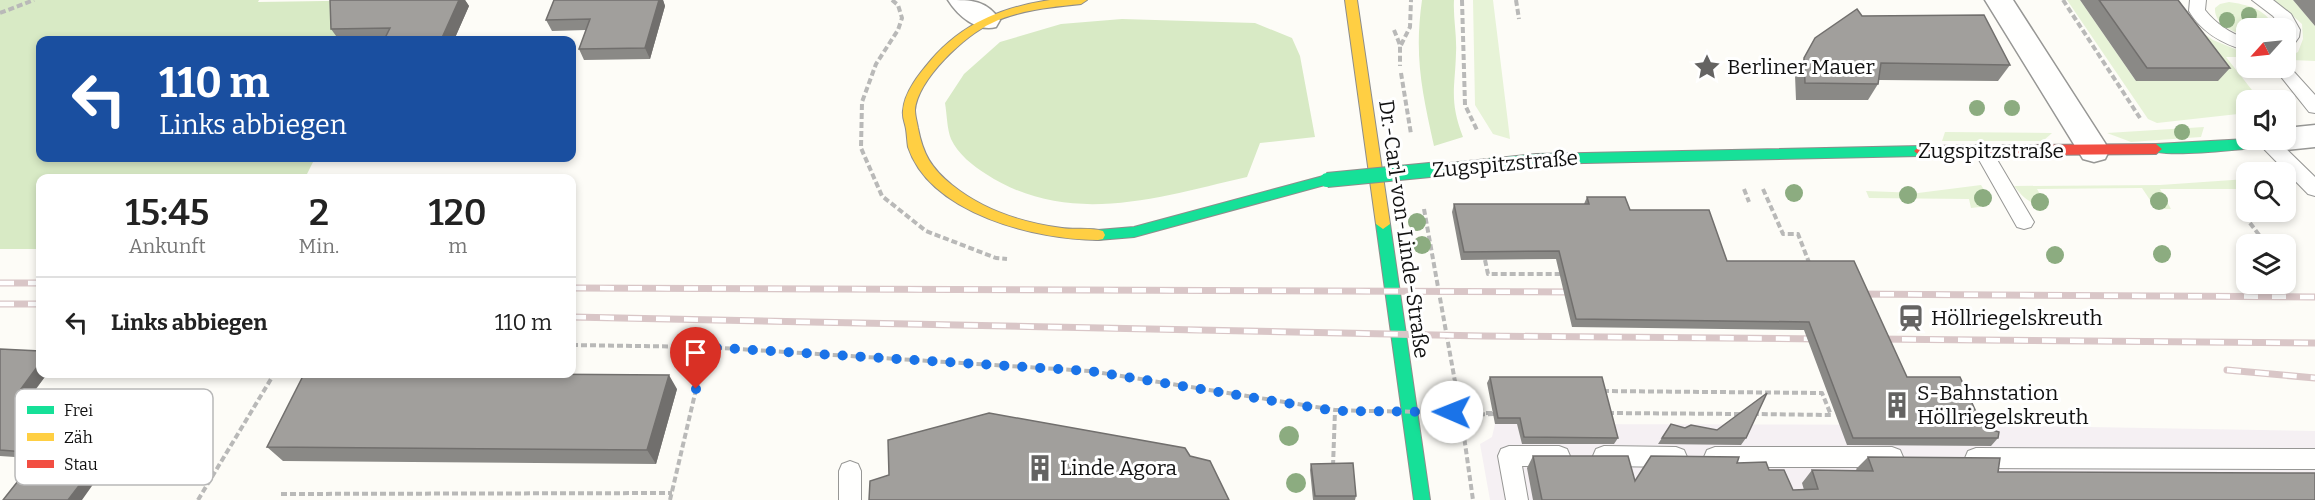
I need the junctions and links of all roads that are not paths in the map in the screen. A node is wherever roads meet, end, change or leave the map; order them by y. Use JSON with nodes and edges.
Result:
{"nodes":[{"id":1,"x":962,"y":0,"type":"edge"},
{"id":2,"x":1081,"y":0,"type":"edge"},
{"id":3,"x":1351,"y":0,"type":"edge"},
{"id":4,"x":1999,"y":0,"type":"edge"},
{"id":5,"x":2198,"y":0,"type":"edge"},
{"id":6,"x":2260,"y":0,"type":"edge"},
{"id":7,"x":2285,"y":18,"type":"edge"},
{"id":8,"x":986,"y":20,"type":"junction"},
{"id":9,"x":2236,"y":41,"type":"edge"},
{"id":10,"x":2291,"y":78,"type":"edge"},
{"id":11,"x":2315,"y":107,"type":"edge"},
{"id":12,"x":2315,"y":136,"type":"edge"},
{"id":13,"x":2296,"y":138,"type":"edge"},
{"id":14,"x":2236,"y":144,"type":"edge"},
{"id":15,"x":2286,"y":150,"type":"edge"},
{"id":16,"x":1983,"y":151,"type":"junction"},
{"id":17,"x":2094,"y":151,"type":"junction"},
{"id":18,"x":2315,"y":189,"type":"edge"},
{"id":19,"x":2024,"y":222,"type":"dead end"},
{"id":20,"x":1779,"y":457,"type":"junction"},
{"id":21,"x":1910,"y":458,"type":"edge"},
{"id":22,"x":1958,"y":458,"type":"edge"},
{"id":23,"x":2315,"y":459,"type":"edge"},
{"id":24,"x":850,"y":471,"type":"dead end"},
{"id":25,"x":1786,"y":478,"type":"edge"},
{"id":26,"x":850,"y":500,"type":"edge"},
{"id":27,"x":1422,"y":500,"type":"edge"},
{"id":28,"x":1517,"y":500,"type":"edge"}],
"edges":[{"from":1,"to":8,"type":"street"},
{"from":2,"to":8,"type":"street","name":"Zugspitzstraße"},
{"from":3,"to":27,"type":"street","name":"Dr.-Carl-von-Linde-Straße"},
{"from":4,"to":17,"type":"street"},
{"from":5,"to":9,"type":"lane"},
{"from":6,"to":7,"type":"lane"},
{"from":8,"to":16,"type":"street","name":"Zugspitzstraße","bridge":true},
{"from":10,"to":11,"type":"lane"},
{"from":12,"to":13,"type":"street","name":"Zugspitzstraße"},
{"from":14,"to":17,"type":"street","name":"Zugspitzstraße"},
{"from":15,"to":18,"type":"lane"},
{"from":16,"to":17,"type":"street","name":"Zugspitzstraße"},
{"from":16,"to":19,"type":"lane"},
{"from":20,"to":21,"type":"lane"},
{"from":20,"to":25,"type":"lane"},
{"from":20,"to":28,"type":"lane"},
{"from":22,"to":23,"type":"lane"},
{"from":24,"to":26,"type":"lane"}]}
